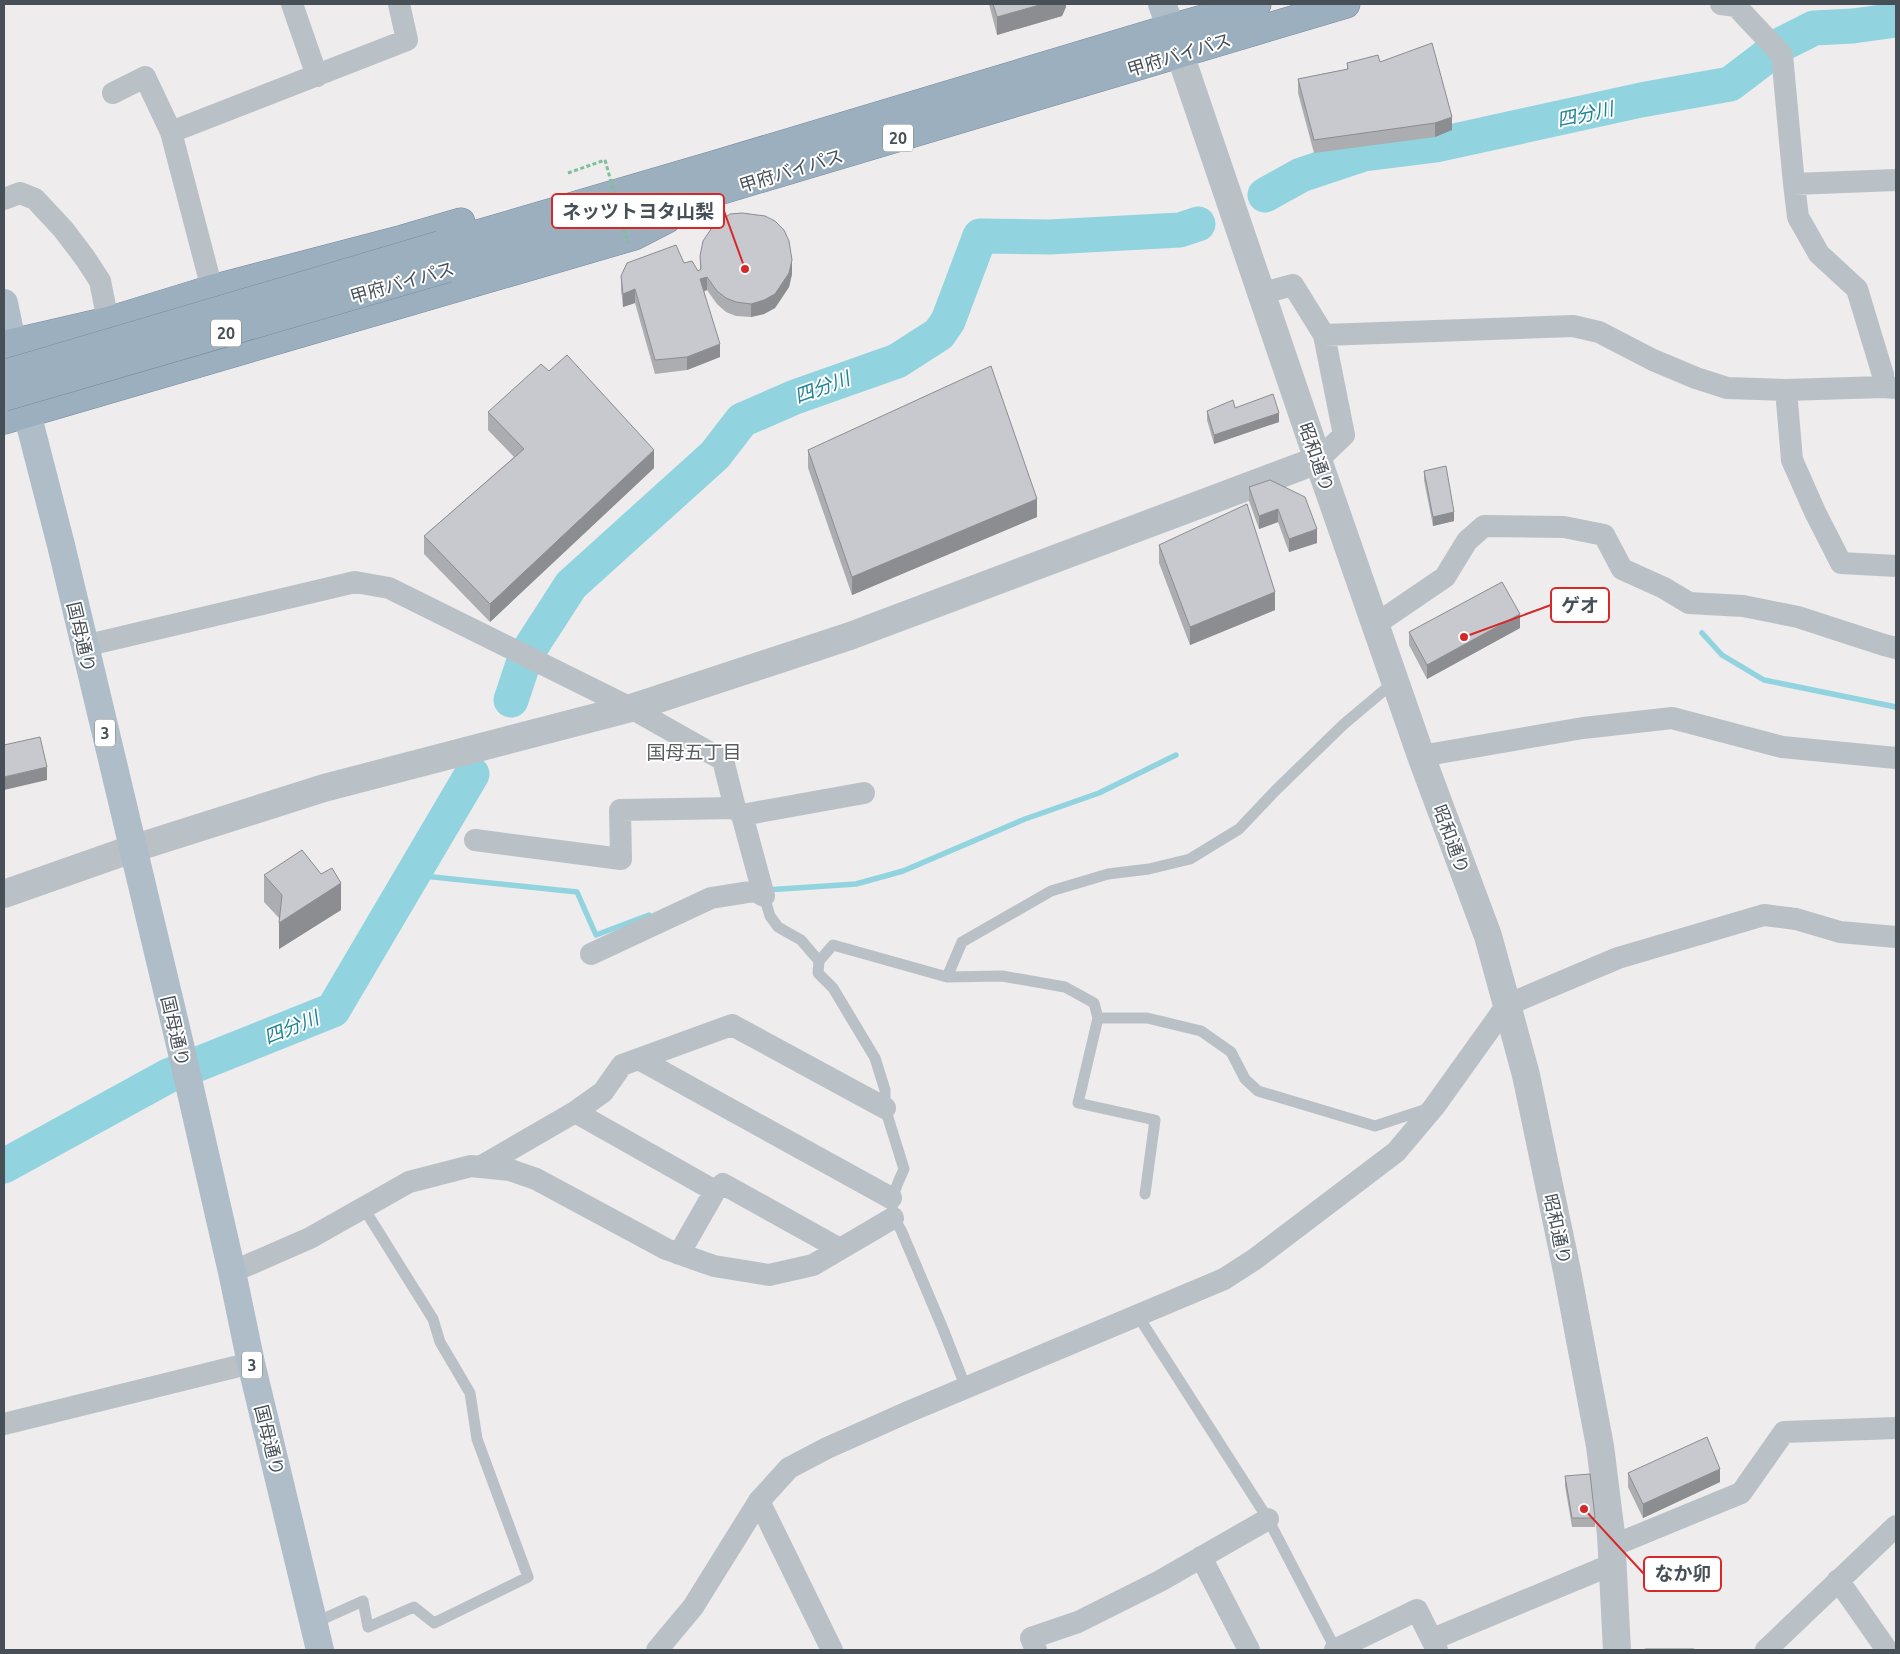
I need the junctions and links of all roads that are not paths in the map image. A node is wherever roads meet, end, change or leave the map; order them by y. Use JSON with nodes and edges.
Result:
{"nodes":[{"id":1,"x":292,"y":4,"type":"edge"},
{"id":2,"x":399,"y":4,"type":"edge"},
{"id":3,"x":1257,"y":4,"type":"edge"},
{"id":4,"x":1346,"y":4,"type":"edge"},
{"id":5,"x":1721,"y":4,"type":"edge"},
{"id":6,"x":1166,"y":16,"type":"edge"},
{"id":7,"x":1180,"y":54,"type":"junction"},
{"id":8,"x":317,"y":76,"type":"junction"},
{"id":9,"x":113,"y":93,"type":"dead end"},
{"id":10,"x":171,"y":132,"type":"junction"},
{"id":11,"x":718,"y":178,"type":"junction"},
{"id":12,"x":1896,"y":180,"type":"edge"},
{"id":13,"x":1794,"y":184,"type":"junction"},
{"id":14,"x":4,"y":199,"type":"edge"},
{"id":15,"x":444,"y":256,"type":"junction"},
{"id":16,"x":212,"y":289,"type":"junction"},
{"id":17,"x":1262,"y":293,"type":"junction"},
{"id":18,"x":4,"y":303,"type":"edge"},
{"id":19,"x":108,"y":320,"type":"junction"},
{"id":20,"x":1324,"y":335,"type":"junction"},
{"id":21,"x":8,"y":344,"type":"edge"},
{"id":22,"x":4,"y":374,"type":"edge"},
{"id":23,"x":1890,"y":387,"type":"edge"},
{"id":24,"x":1786,"y":390,"type":"junction"},
{"id":25,"x":4,"y":398,"type":"edge"},
{"id":26,"x":16,"y":416,"type":"edge"},
{"id":27,"x":1318,"y":460,"type":"junction"},
{"id":28,"x":1896,"y":566,"type":"edge"},
{"id":29,"x":1376,"y":624,"type":"junction"},
{"id":30,"x":84,"y":646,"type":"junction"},
{"id":31,"x":1896,"y":648,"type":"edge"},
{"id":32,"x":1395,"y":681,"type":"junction"},
{"id":33,"x":631,"y":708,"type":"junction"},
{"id":34,"x":1421,"y":756,"type":"junction"},
{"id":35,"x":1896,"y":758,"type":"edge"},
{"id":36,"x":864,"y":793,"type":"dead end"},
{"id":37,"x":739,"y":812,"type":"junction"},
{"id":38,"x":476,"y":840,"type":"dead end"},
{"id":39,"x":132,"y":849,"type":"junction"},
{"id":40,"x":4,"y":894,"type":"edge"},
{"id":41,"x":764,"y":896,"type":"junction"},
{"id":42,"x":1896,"y":937,"type":"edge"},
{"id":43,"x":591,"y":954,"type":"dead end"},
{"id":44,"x":819,"y":961,"type":"junction"},
{"id":45,"x":946,"y":977,"type":"junction"},
{"id":46,"x":1507,"y":1005,"type":"junction"},
{"id":47,"x":1098,"y":1018,"type":"junction"},
{"id":48,"x":639,"y":1059,"type":"junction"},
{"id":49,"x":1434,"y":1107,"type":"junction"},
{"id":50,"x":885,"y":1108,"type":"junction"},
{"id":51,"x":575,"y":1112,"type":"junction"},
{"id":52,"x":480,"y":1167,"type":"junction"},
{"id":53,"x":715,"y":1191,"type":"junction"},
{"id":54,"x":1145,"y":1194,"type":"dead end"},
{"id":55,"x":363,"y":1207,"type":"junction"},
{"id":56,"x":892,"y":1208,"type":"junction"},
{"id":57,"x":840,"y":1249,"type":"junction"},
{"id":58,"x":679,"y":1254,"type":"junction"},
{"id":59,"x":232,"y":1272,"type":"junction"},
{"id":60,"x":1138,"y":1316,"type":"junction"},
{"id":61,"x":251,"y":1363,"type":"junction"},
{"id":62,"x":966,"y":1388,"type":"junction"},
{"id":63,"x":4,"y":1424,"type":"edge"},
{"id":64,"x":1896,"y":1428,"type":"edge"},
{"id":65,"x":759,"y":1501,"type":"junction"},
{"id":66,"x":1268,"y":1519,"type":"junction"},
{"id":67,"x":1896,"y":1526,"type":"edge"},
{"id":68,"x":1612,"y":1555,"type":"junction"},
{"id":69,"x":1201,"y":1557,"type":"junction"},
{"id":70,"x":1838,"y":1580,"type":"junction"},
{"id":71,"x":314,"y":1623,"type":"junction"},
{"id":72,"x":1435,"y":1645,"type":"edge"},
{"id":73,"x":320,"y":1650,"type":"edge"},
{"id":74,"x":657,"y":1650,"type":"edge"},
{"id":75,"x":832,"y":1650,"type":"edge"},
{"id":76,"x":1036,"y":1650,"type":"edge"},
{"id":77,"x":1249,"y":1650,"type":"edge"},
{"id":78,"x":1336,"y":1650,"type":"edge"},
{"id":79,"x":1618,"y":1650,"type":"edge"},
{"id":80,"x":1766,"y":1650,"type":"edge"},
{"id":81,"x":1887,"y":1650,"type":"edge"}],
"edges":[{"from":1,"to":8,"type":"street"},
{"from":2,"to":8,"type":"street"},
{"from":3,"to":6,"type":"highway","name":"甲府バイパス","number":"20"},
{"from":4,"to":7,"type":"highway","name":"甲府バイパス","number":"20"},
{"from":5,"to":13,"type":"street"},
{"from":6,"to":7,"type":"main road"},
{"from":6,"to":11,"type":"highway","name":"甲府バイパス","number":"20"},
{"from":7,"to":11,"type":"highway","name":"甲府バイパス","number":"20"},
{"from":7,"to":17,"type":"street","name":"昭和通り"},
{"from":8,"to":10,"type":"street"},
{"from":9,"to":10,"type":"street"},
{"from":10,"to":16,"type":"street"},
{"from":11,"to":15,"type":"highway","name":"甲府バイパス","number":"20"},
{"from":11,"to":16,"type":"highway"},
{"from":11,"to":26,"type":"highway"},
{"from":12,"to":13,"type":"street"},
{"from":13,"to":23,"type":"street"},
{"from":14,"to":19,"type":"street"},
{"from":15,"to":22,"type":"highway","name":"甲府バイパス","number":"20","bridge":true},
{"from":15,"to":25,"type":"highway","name":"甲府バイパス","number":"20","bridge":true},
{"from":16,"to":19,"type":"highway"},
{"from":17,"to":20,"type":"street"},
{"from":17,"to":27,"type":"street","name":"昭和通り"},
{"from":18,"to":21,"type":"main road","number":"3"},
{"from":19,"to":21,"type":"highway"},
{"from":20,"to":24,"type":"street"},
{"from":20,"to":27,"type":"street"},
{"from":21,"to":26,"type":"main road","number":"3"},
{"from":23,"to":24,"type":"street"},
{"from":24,"to":28,"type":"street"},
{"from":26,"to":30,"type":"main road","name":"国母通り","number":"3"},
{"from":27,"to":29,"type":"street","name":"昭和通り"},
{"from":27,"to":33,"type":"street"},
{"from":29,"to":31,"type":"street"},
{"from":29,"to":32,"type":"street","name":"昭和通り"},
{"from":30,"to":33,"type":"street"},
{"from":30,"to":39,"type":"main road","name":"国母通り","number":"3"},
{"from":32,"to":34,"type":"street","name":"昭和通り"},
{"from":32,"to":45,"type":"lane"},
{"from":33,"to":37,"type":"street"},
{"from":33,"to":39,"type":"street"},
{"from":34,"to":35,"type":"street"},
{"from":34,"to":46,"type":"street","name":"昭和通り"},
{"from":36,"to":37,"type":"street"},
{"from":37,"to":38,"type":"street"},
{"from":37,"to":41,"type":"street"},
{"from":39,"to":40,"type":"street"},
{"from":39,"to":59,"type":"main road","name":"国母通り","number":"3"},
{"from":41,"to":43,"type":"street"},
{"from":41,"to":44,"type":"lane"},
{"from":42,"to":46,"type":"street"},
{"from":44,"to":45,"type":"lane"},
{"from":44,"to":50,"type":"lane"},
{"from":45,"to":47,"type":"lane"},
{"from":46,"to":49,"type":"street"},
{"from":46,"to":68,"type":"street","name":"昭和通り"},
{"from":47,"to":49,"type":"lane"},
{"from":47,"to":54,"type":"lane"},
{"from":48,"to":50,"type":"street"},
{"from":48,"to":51,"type":"street"},
{"from":48,"to":56,"type":"street"},
{"from":49,"to":60,"type":"street"},
{"from":50,"to":56,"type":"lane"},
{"from":51,"to":52,"type":"street"},
{"from":51,"to":53,"type":"street"},
{"from":52,"to":55,"type":"street"},
{"from":52,"to":58,"type":"street"},
{"from":53,"to":57,"type":"street"},
{"from":53,"to":58,"type":"street"},
{"from":55,"to":59,"type":"street"},
{"from":55,"to":71,"type":"lane"},
{"from":56,"to":57,"type":"street"},
{"from":56,"to":62,"type":"lane"},
{"from":57,"to":58,"type":"street"},
{"from":59,"to":61,"type":"main road","name":"国母通り","number":"3"},
{"from":60,"to":62,"type":"street"},
{"from":60,"to":66,"type":"lane"},
{"from":61,"to":63,"type":"street"},
{"from":61,"to":71,"type":"main road","name":"国母通り","number":"3"},
{"from":62,"to":65,"type":"street"},
{"from":64,"to":68,"type":"street"},
{"from":65,"to":74,"type":"street"},
{"from":65,"to":75,"type":"street"},
{"from":66,"to":69,"type":"street"},
{"from":66,"to":78,"type":"lane"},
{"from":67,"to":70,"type":"street"},
{"from":68,"to":72,"type":"street"},
{"from":68,"to":79,"type":"street","name":"昭和通り"},
{"from":69,"to":76,"type":"street"},
{"from":69,"to":77,"type":"street"},
{"from":70,"to":80,"type":"street"},
{"from":70,"to":81,"type":"street"},
{"from":71,"to":73,"type":"main road","name":"国母通り","number":"3"},
{"from":72,"to":78,"type":"street"}]}
